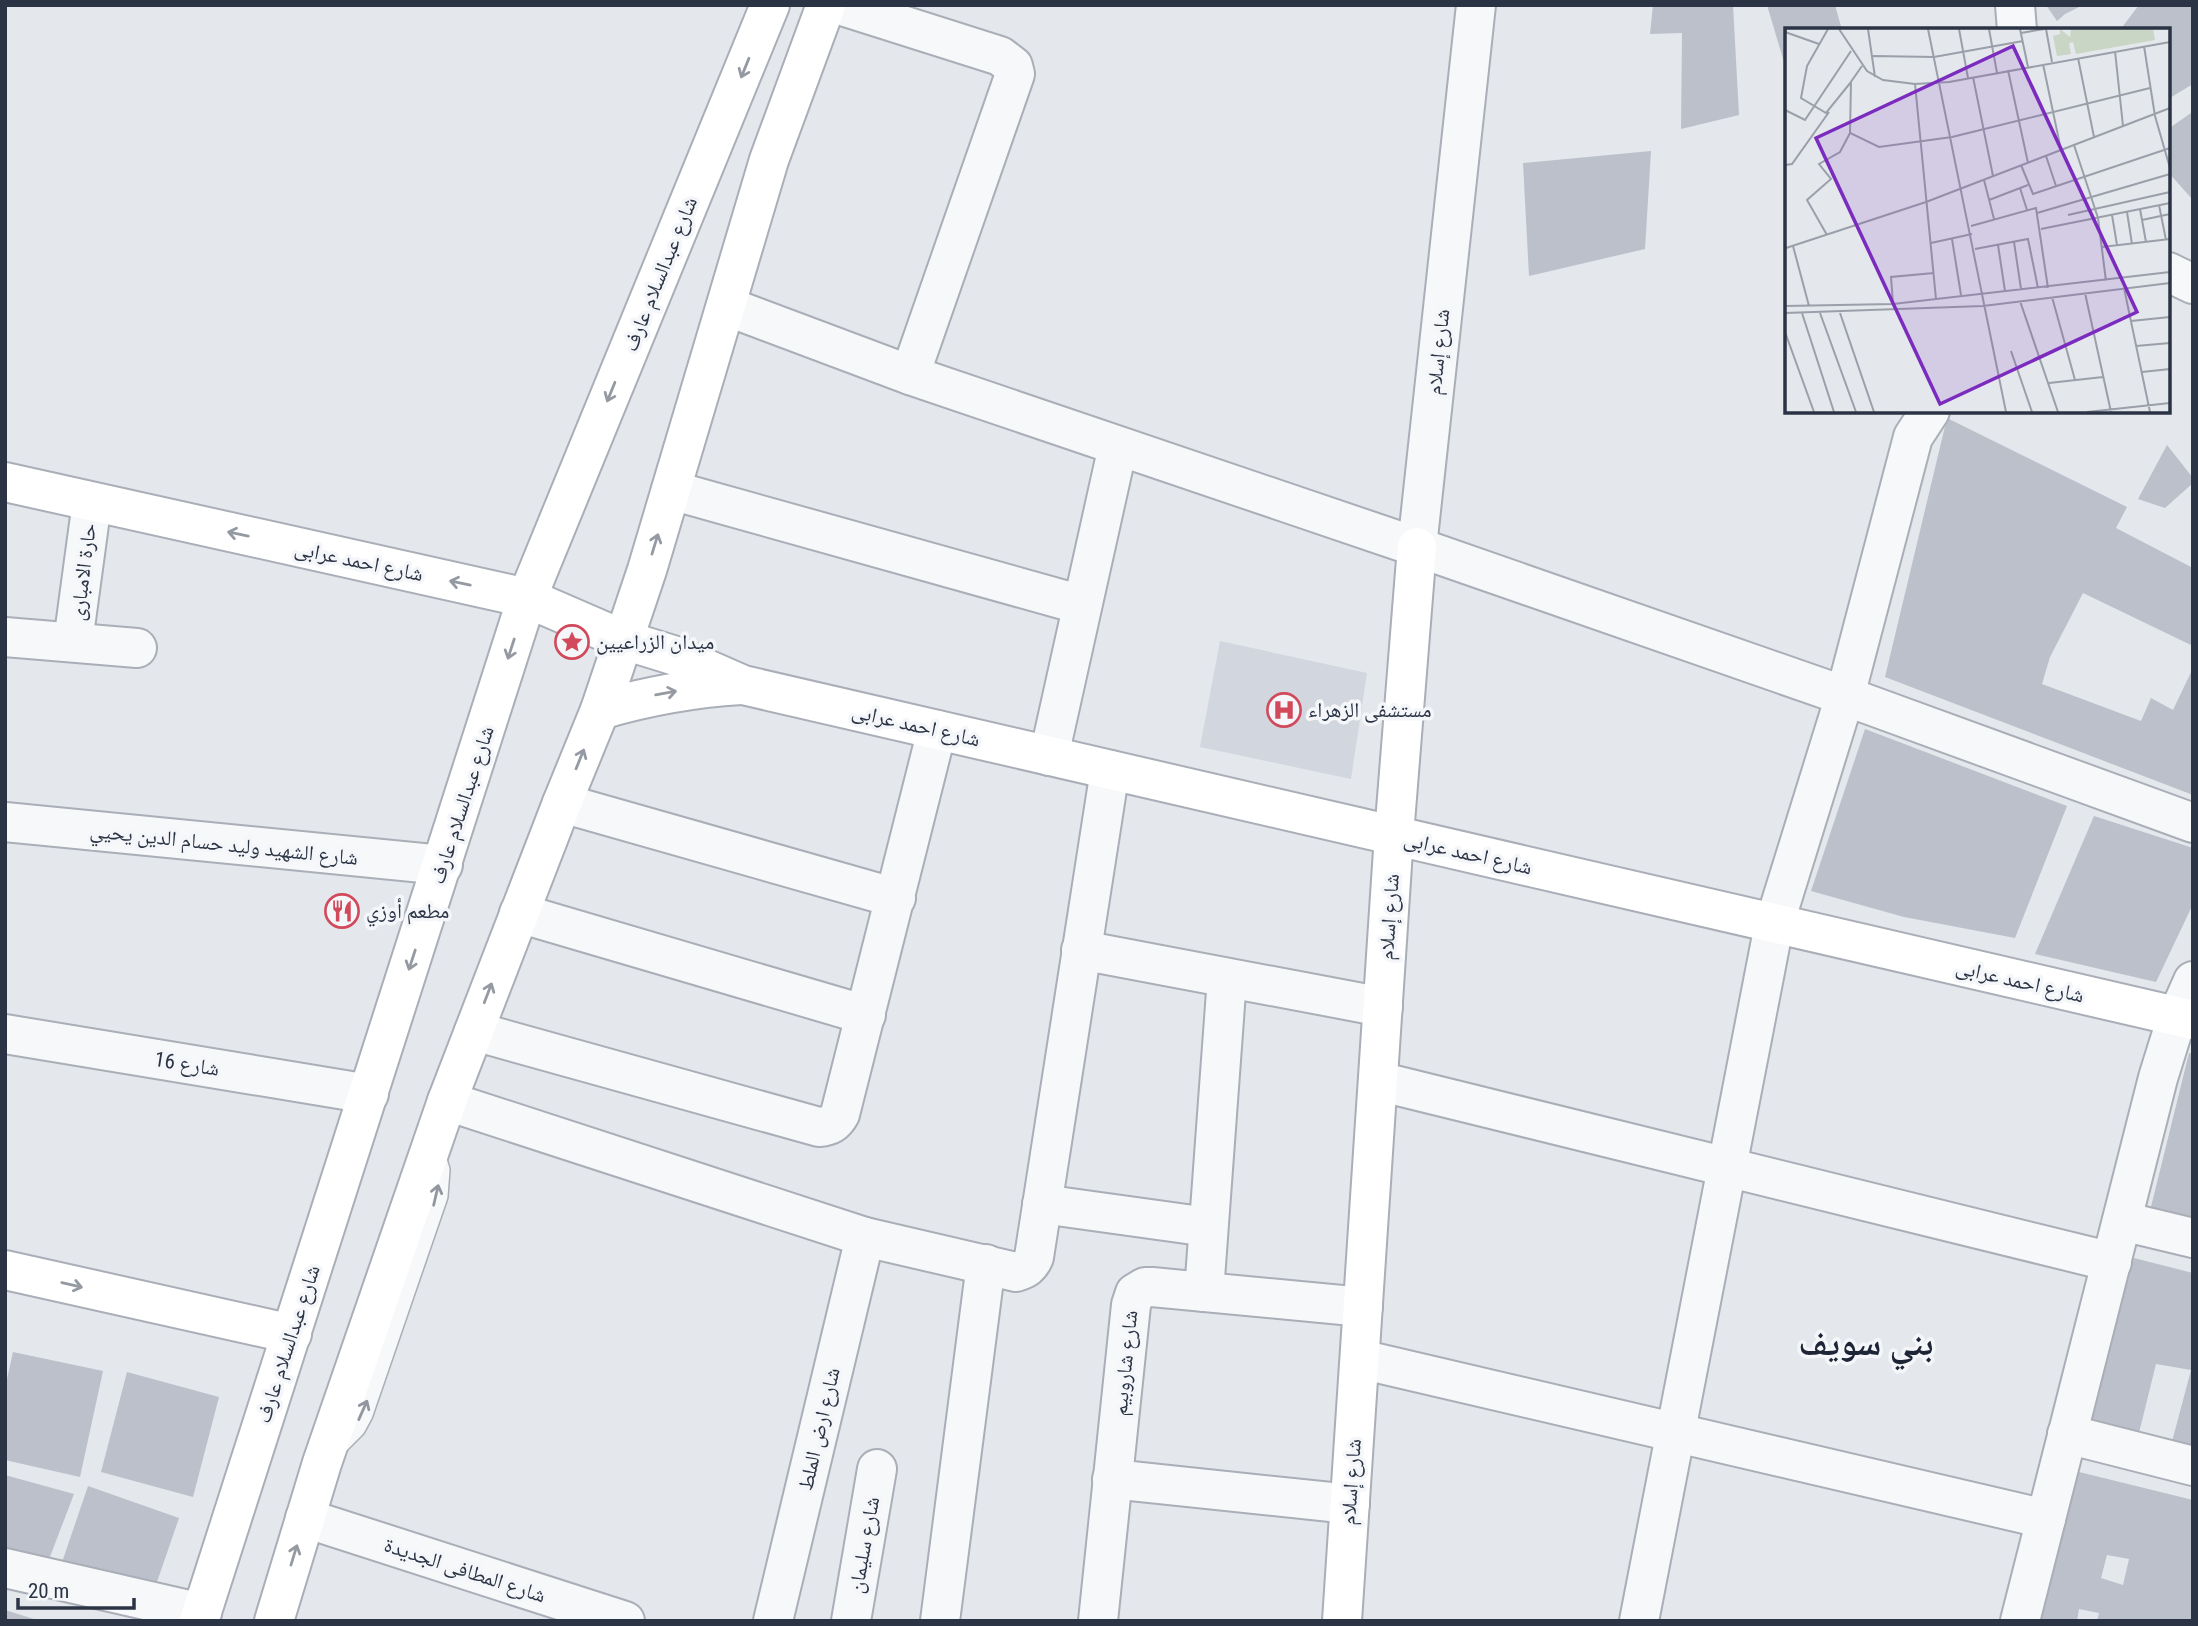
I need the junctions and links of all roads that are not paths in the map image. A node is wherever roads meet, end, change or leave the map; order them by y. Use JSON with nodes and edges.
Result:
{"nodes":[{"id":1,"x":771,"y":5,"type":"edge"},
{"id":2,"x":826,"y":5,"type":"edge"},
{"id":3,"x":839,"y":5,"type":"edge"},
{"id":4,"x":1476,"y":5,"type":"edge"},
{"id":5,"x":2015,"y":5,"type":"edge"},
{"id":6,"x":2017,"y":28,"type":"edge"},
{"id":7,"x":2170,"y":273,"type":"edge"},
{"id":8,"x":2193,"y":284,"type":"edge"},
{"id":9,"x":726,"y":306,"type":"junction"},
{"id":10,"x":910,"y":375,"type":"junction"},
{"id":11,"x":1929,"y":413,"type":"edge"},
{"id":12,"x":1118,"y":446,"type":"junction"},
{"id":13,"x":5,"y":482,"type":"edge"},
{"id":14,"x":671,"y":490,"type":"junction"},
{"id":15,"x":92,"y":502,"type":"junction"},
{"id":16,"x":1417,"y":547,"type":"junction"},
{"id":17,"x":527,"y":598,"type":"junction"},
{"id":18,"x":1082,"y":606,"type":"junction"},
{"id":19,"x":5,"y":637,"type":"edge"},
{"id":20,"x":624,"y":640,"type":"junction"},
{"id":21,"x":73,"y":642,"type":"junction"},
{"id":22,"x":137,"y":649,"type":"dead end"},
{"id":23,"x":743,"y":685,"type":"junction"},
{"id":24,"x":1845,"y":696,"type":"junction"},
{"id":25,"x":600,"y":710,"type":"junction"},
{"id":26,"x":937,"y":730,"type":"junction"},
{"id":27,"x":1049,"y":756,"type":"junction"},
{"id":28,"x":1110,"y":770,"type":"junction"},
{"id":29,"x":562,"y":803,"type":"junction"},
{"id":30,"x":5,"y":822,"type":"edge"},
{"id":31,"x":2193,"y":823,"type":"edge"},
{"id":32,"x":1394,"y":835,"type":"junction"},
{"id":33,"x":443,"y":865,"type":"junction"},
{"id":34,"x":896,"y":898,"type":"junction"},
{"id":35,"x":519,"y":913,"type":"junction"},
{"id":36,"x":1774,"y":925,"type":"junction"},
{"id":37,"x":1081,"y":950,"type":"junction"},
{"id":38,"x":1227,"y":978,"type":"junction"},
{"id":39,"x":2193,"y":981,"type":"edge"},
{"id":40,"x":1383,"y":1007,"type":"junction"},
{"id":41,"x":866,"y":1014,"type":"junction"},
{"id":42,"x":2185,"y":1019,"type":"edge"},
{"id":43,"x":474,"y":1031,"type":"junction"},
{"id":44,"x":5,"y":1034,"type":"edge"},
{"id":45,"x":1378,"y":1081,"type":"junction"},
{"id":46,"x":369,"y":1094,"type":"junction"},
{"id":47,"x":447,"y":1101,"type":"junction"},
{"id":48,"x":1727,"y":1167,"type":"junction"},
{"id":49,"x":1042,"y":1204,"type":"junction"},
{"id":50,"x":2122,"y":1221,"type":"junction"},
{"id":51,"x":1208,"y":1227,"type":"junction"},
{"id":52,"x":865,"y":1237,"type":"junction"},
{"id":53,"x":2193,"y":1238,"type":"edge"},
{"id":54,"x":2112,"y":1262,"type":"junction"},
{"id":55,"x":986,"y":1264,"type":"junction"},
{"id":56,"x":5,"y":1270,"type":"edge"},
{"id":57,"x":1204,"y":1292,"type":"junction"},
{"id":58,"x":1363,"y":1307,"type":"junction"},
{"id":59,"x":292,"y":1334,"type":"junction"},
{"id":60,"x":1360,"y":1359,"type":"junction"},
{"id":61,"x":1676,"y":1433,"type":"junction"},
{"id":62,"x":2067,"y":1434,"type":"junction"},
{"id":63,"x":2193,"y":1466,"type":"edge"},
{"id":64,"x":877,"y":1469,"type":"dead end"},
{"id":65,"x":1112,"y":1479,"type":"junction"},
{"id":66,"x":1350,"y":1504,"type":"junction"},
{"id":67,"x":305,"y":1518,"type":"junction"},
{"id":68,"x":2046,"y":1519,"type":"junction"},
{"id":69,"x":5,"y":1568,"type":"edge"},
{"id":70,"x":546,"y":1609,"type":"edge"},
{"id":71,"x":200,"y":1617,"type":"edge"},
{"id":72,"x":274,"y":1621,"type":"edge"},
{"id":73,"x":625,"y":1621,"type":"edge"},
{"id":74,"x":773,"y":1621,"type":"edge"},
{"id":75,"x":851,"y":1621,"type":"edge"},
{"id":76,"x":940,"y":1621,"type":"edge"},
{"id":77,"x":1098,"y":1621,"type":"edge"},
{"id":78,"x":1342,"y":1621,"type":"edge"},
{"id":79,"x":1639,"y":1621,"type":"edge"},
{"id":80,"x":2020,"y":1621,"type":"edge"}],
"edges":[{"from":1,"to":17,"type":"main road","name":"شارع عبدالسلام عارف","one_way":true},
{"from":2,"to":9,"type":"main road"},
{"from":3,"to":10,"type":"street"},
{"from":4,"to":16,"type":"street","name":"شارع إسلام"},
{"from":5,"to":6,"type":"street"},
{"from":7,"to":8,"type":"street"},
{"from":9,"to":10,"type":"street"},
{"from":9,"to":14,"type":"main road"},
{"from":10,"to":12,"type":"street"},
{"from":11,"to":24,"type":"street"},
{"from":12,"to":16,"type":"street"},
{"from":12,"to":18,"type":"street"},
{"from":13,"to":15,"type":"main road","name":"شارع احمد عرابى"},
{"from":14,"to":18,"type":"street"},
{"from":20,"to":14,"type":"main road","one_way":true},
{"from":17,"to":15,"type":"main road","name":"شارع احمد عرابى","one_way":true},
{"from":15,"to":21,"type":"street","name":"حارة الامبارى"},
{"from":16,"to":24,"type":"street"},
{"from":16,"to":32,"type":"main road","name":"شارع إسلام"},
{"from":17,"to":20,"type":"main road","name":"شارع احمد عرابى"},
{"from":17,"to":33,"type":"main road","name":"شارع عبدالسلام عارف","one_way":true},
{"from":18,"to":27,"type":"street"},
{"from":19,"to":21,"type":"street"},
{"from":20,"to":23,"type":"main road","name":"شارع احمد عرابى"},
{"from":20,"to":25,"type":"main road"},
{"from":21,"to":22,"type":"street"},
{"from":25,"to":23,"type":"main road","name":"شارع احمد عرابى","one_way":true},
{"from":23,"to":26,"type":"main road","name":"شارع احمد عرابى"},
{"from":24,"to":31,"type":"street"},
{"from":24,"to":36,"type":"street"},
{"from":29,"to":25,"type":"main road","one_way":true},
{"from":26,"to":27,"type":"main road","name":"شارع احمد عرابى"},
{"from":26,"to":34,"type":"street"},
{"from":27,"to":28,"type":"main road","name":"شارع احمد عرابى"},
{"from":28,"to":32,"type":"main road","name":"شارع احمد عرابى"},
{"from":28,"to":37,"type":"street"},
{"from":29,"to":34,"type":"street"},
{"from":29,"to":35,"type":"main road"},
{"from":30,"to":33,"type":"street","name":"شارع الشهيد وليد حسام الدين يحيي"},
{"from":32,"to":36,"type":"main road","name":"شارع احمد عرابى"},
{"from":32,"to":40,"type":"main road","name":"شارع إسلام"},
{"from":33,"to":46,"type":"main road","name":"شارع عبدالسلام عارف","one_way":true},
{"from":34,"to":41,"type":"street"},
{"from":35,"to":41,"type":"street"},
{"from":43,"to":35,"type":"main road","one_way":true},
{"from":36,"to":42,"type":"main road","name":"شارع احمد عرابى"},
{"from":36,"to":48,"type":"street"},
{"from":37,"to":38,"type":"street"},
{"from":37,"to":49,"type":"street"},
{"from":38,"to":40,"type":"street"},
{"from":38,"to":51,"type":"street"},
{"from":39,"to":42,"type":"street"},
{"from":40,"to":45,"type":"main road","name":"شارع إسلام"},
{"from":41,"to":43,"type":"street"},
{"from":42,"to":50,"type":"street"},
{"from":43,"to":47,"type":"main road"},
{"from":44,"to":46,"type":"street","name":"شارع 16"},
{"from":45,"to":48,"type":"street"},
{"from":45,"to":58,"type":"main road","name":"شارع إسلام"},
{"from":46,"to":59,"type":"main road","name":"شارع عبدالسلام عارف"},
{"from":47,"to":52,"type":"street"},
{"from":67,"to":47,"type":"main road","one_way":true},
{"from":48,"to":54,"type":"street"},
{"from":48,"to":61,"type":"street"},
{"from":49,"to":51,"type":"street"},
{"from":49,"to":55,"type":"street"},
{"from":50,"to":53,"type":"street"},
{"from":50,"to":54,"type":"street"},
{"from":51,"to":57,"type":"street"},
{"from":52,"to":55,"type":"street"},
{"from":52,"to":74,"type":"street","name":"شارع ارض الملط"},
{"from":54,"to":62,"type":"street"},
{"from":55,"to":76,"type":"street"},
{"from":56,"to":59,"type":"main road","one_way":true},
{"from":57,"to":58,"type":"street","name":"شارع شاروبيم"},
{"from":57,"to":65,"type":"street","name":"شارع شاروبيم"},
{"from":58,"to":60,"type":"main road","name":"شارع إسلام"},
{"from":59,"to":71,"type":"main road","name":"شارع عبدالسلام عارف"},
{"from":60,"to":61,"type":"street"},
{"from":60,"to":66,"type":"main road","name":"شارع إسلام"},
{"from":61,"to":68,"type":"street"},
{"from":61,"to":79,"type":"street"},
{"from":62,"to":63,"type":"street"},
{"from":62,"to":68,"type":"street"},
{"from":64,"to":75,"type":"street","name":"شارع سليمان"},
{"from":65,"to":66,"type":"street"},
{"from":65,"to":77,"type":"street","name":"شارع شاروبيم"},
{"from":66,"to":78,"type":"main road","name":"شارع إسلام"},
{"from":67,"to":70,"type":"street","name":"شارع المطافى الجديدة"},
{"from":72,"to":67,"type":"main road","one_way":true},
{"from":68,"to":80,"type":"street"},
{"from":69,"to":71,"type":"street"},
{"from":70,"to":73,"type":"street","name":"شارع المطافى الجديدة"}]}
